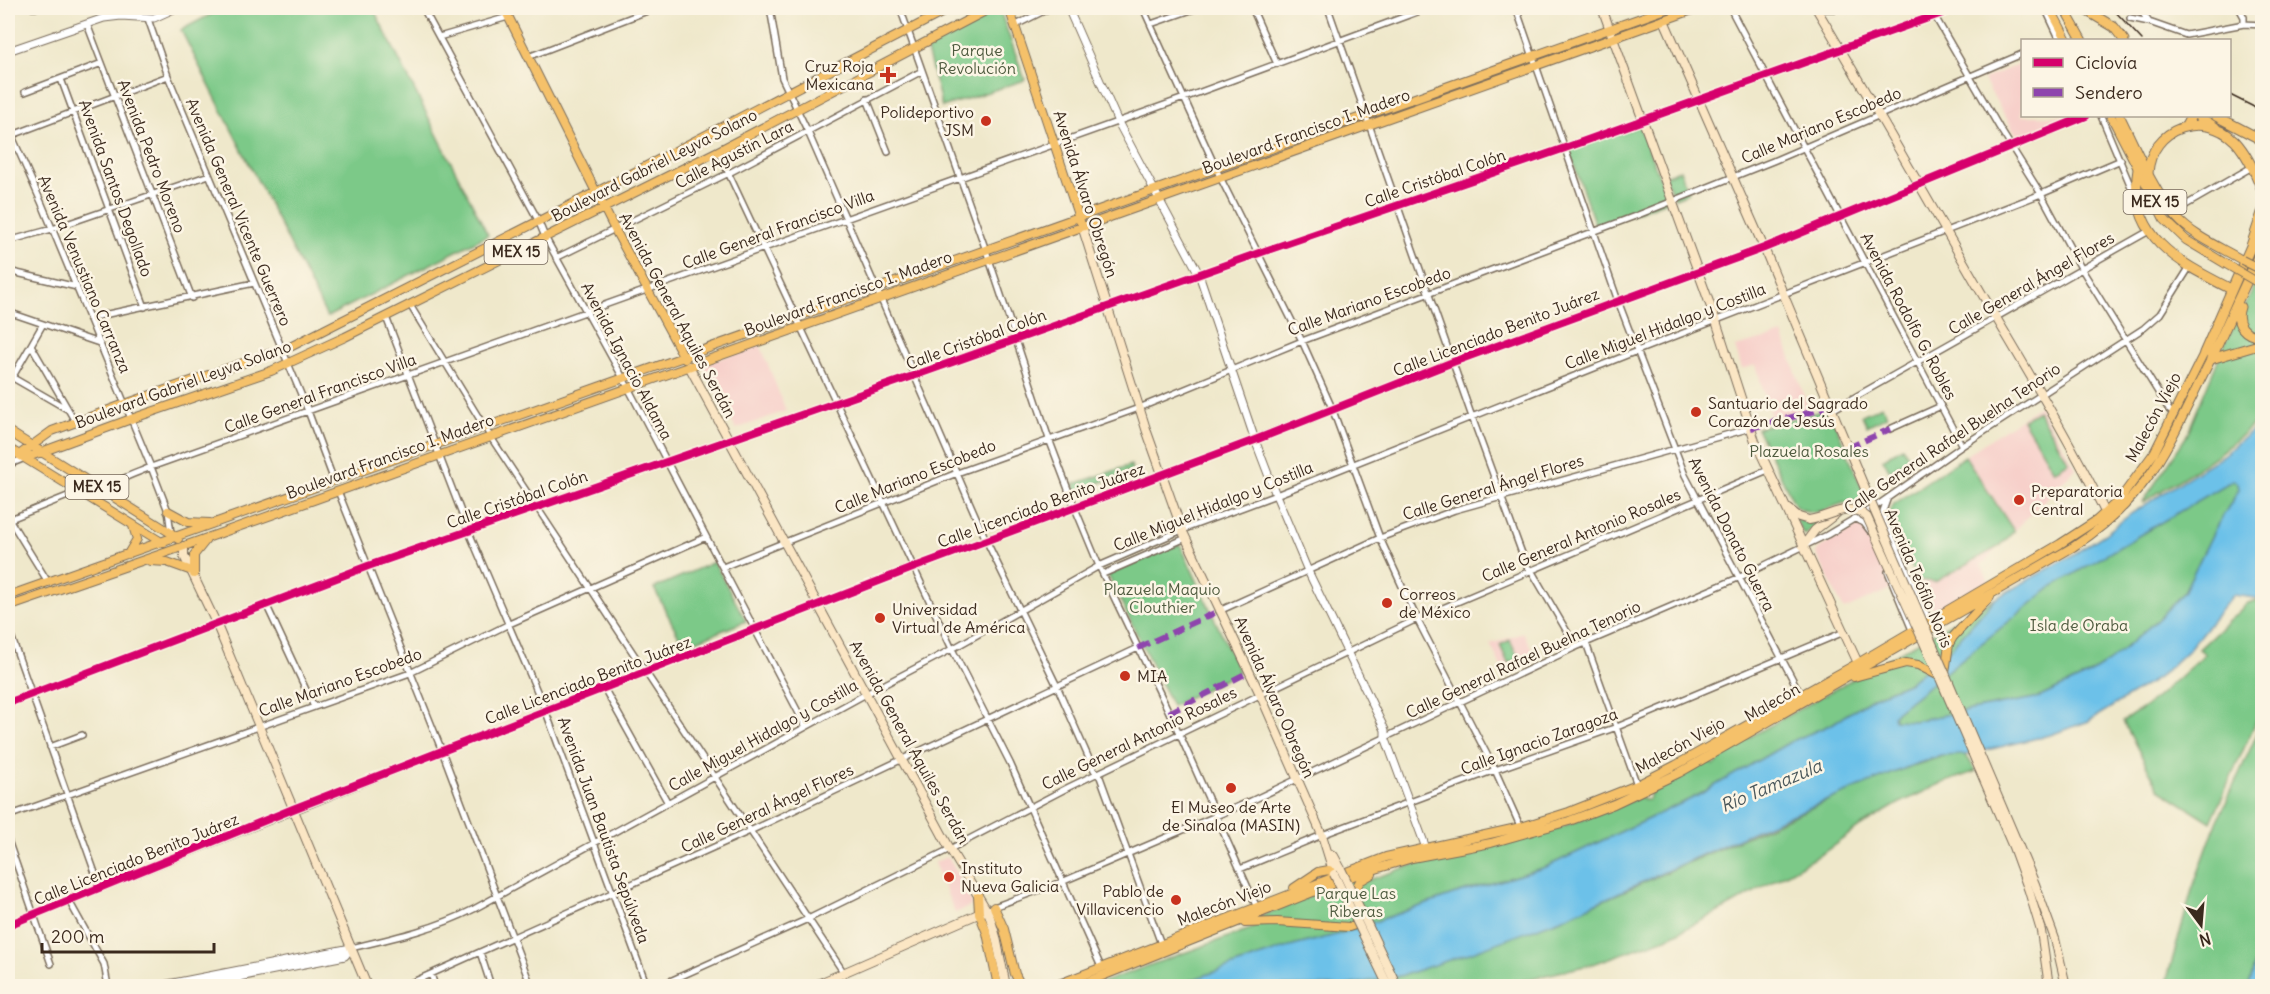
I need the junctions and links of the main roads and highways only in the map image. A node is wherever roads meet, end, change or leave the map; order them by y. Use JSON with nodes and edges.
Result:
{"nodes":[{"id":1,"x":951,"y":8,"type":"edge"},
{"id":2,"x":991,"y":8,"type":"edge"},
{"id":3,"x":1010,"y":8,"type":"edge"},
{"id":4,"x":1602,"y":8,"type":"edge"},
{"id":5,"x":1698,"y":8,"type":"edge"},
{"id":6,"x":1816,"y":8,"type":"edge"},
{"id":7,"x":1821,"y":8,"type":"edge"},
{"id":8,"x":1837,"y":8,"type":"edge"},
{"id":9,"x":2050,"y":8,"type":"edge"},
{"id":10,"x":2056,"y":8,"type":"edge"},
{"id":11,"x":2064,"y":8,"type":"edge"},
{"id":12,"x":2082,"y":8,"type":"edge"},
{"id":13,"x":506,"y":10,"type":"edge"},
{"id":14,"x":1663,"y":11,"type":"edge"},
{"id":15,"x":1611,"y":33,"type":"junction"},
{"id":16,"x":2061,"y":39,"type":"edge"},
{"id":17,"x":2072,"y":39,"type":"edge"},
{"id":18,"x":2081,"y":39,"type":"edge"},
{"id":19,"x":2123,"y":39,"type":"edge"},
{"id":20,"x":2111,"y":117,"type":"edge"},
{"id":21,"x":2120,"y":117,"type":"edge"},
{"id":22,"x":2190,"y":117,"type":"edge"},
{"id":23,"x":2200,"y":117,"type":"edge"},
{"id":24,"x":2218,"y":117,"type":"edge"},
{"id":25,"x":2230,"y":117,"type":"edge"},
{"id":26,"x":2186,"y":126,"type":"junction"},
{"id":27,"x":2219,"y":130,"type":"junction"},
{"id":28,"x":2262,"y":134,"type":"edge"},
{"id":29,"x":2262,"y":140,"type":"edge"},
{"id":30,"x":2252,"y":166,"type":"junction"},
{"id":31,"x":2138,"y":169,"type":"junction"},
{"id":32,"x":2262,"y":169,"type":"edge"},
{"id":33,"x":2148,"y":172,"type":"junction"},
{"id":34,"x":2262,"y":190,"type":"edge"},
{"id":35,"x":596,"y":192,"type":"junction"},
{"id":36,"x":604,"y":207,"type":"junction"},
{"id":37,"x":2262,"y":213,"type":"edge"},
{"id":38,"x":1078,"y":216,"type":"junction"},
{"id":39,"x":1082,"y":226,"type":"junction"},
{"id":40,"x":2262,"y":232,"type":"edge"},
{"id":41,"x":2262,"y":248,"type":"edge"},
{"id":42,"x":2258,"y":264,"type":"edge"},
{"id":43,"x":2252,"y":273,"type":"junction"},
{"id":44,"x":2262,"y":285,"type":"edge"},
{"id":45,"x":2231,"y":289,"type":"junction"},
{"id":46,"x":2262,"y":336,"type":"edge"},
{"id":47,"x":2262,"y":344,"type":"edge"},
{"id":48,"x":2211,"y":356,"type":"junction"},
{"id":49,"x":684,"y":357,"type":"junction"},
{"id":50,"x":689,"y":366,"type":"junction"},
{"id":51,"x":8,"y":431,"type":"edge"},
{"id":52,"x":31,"y":445,"type":"junction"},
{"id":53,"x":8,"y":448,"type":"edge"},
{"id":54,"x":40,"y":452,"type":"junction"},
{"id":55,"x":16,"y":460,"type":"edge"},
{"id":56,"x":1782,"y":498,"type":"junction"},
{"id":57,"x":1840,"y":510,"type":"junction"},
{"id":58,"x":168,"y":511,"type":"road end"},
{"id":59,"x":2108,"y":517,"type":"junction"},
{"id":60,"x":213,"y":524,"type":"junction"},
{"id":61,"x":133,"y":526,"type":"junction"},
{"id":62,"x":173,"y":535,"type":"junction"},
{"id":63,"x":209,"y":537,"type":"junction"},
{"id":64,"x":162,"y":542,"type":"junction"},
{"id":65,"x":1803,"y":546,"type":"junction"},
{"id":66,"x":173,"y":550,"type":"junction"},
{"id":67,"x":184,"y":551,"type":"junction"},
{"id":68,"x":128,"y":554,"type":"junction"},
{"id":69,"x":143,"y":561,"type":"junction"},
{"id":70,"x":193,"y":573,"type":"junction"},
{"id":71,"x":1997,"y":589,"type":"junction"},
{"id":72,"x":8,"y":596,"type":"edge"},
{"id":73,"x":8,"y":607,"type":"edge"},
{"id":74,"x":1858,"y":663,"type":"junction"},
{"id":75,"x":1942,"y":675,"type":"junction"},
{"id":76,"x":1837,"y":682,"type":"junction"},
{"id":77,"x":1802,"y":698,"type":"junction"},
{"id":78,"x":1522,"y":831,"type":"junction"},
{"id":79,"x":2016,"y":846,"type":"junction"},
{"id":80,"x":1400,"y":861,"type":"junction"},
{"id":81,"x":1336,"y":872,"type":"junction"},
{"id":82,"x":1353,"y":894,"type":"junction"},
{"id":83,"x":978,"y":895,"type":"joint"},
{"id":84,"x":1282,"y":897,"type":"junction"},
{"id":85,"x":987,"y":910,"type":"junction"},
{"id":86,"x":1258,"y":910,"type":"junction"},
{"id":87,"x":1234,"y":924,"type":"junction"},
{"id":88,"x":1358,"y":924,"type":"junction"},
{"id":89,"x":1115,"y":971,"type":"junction"},
{"id":90,"x":367,"y":987,"type":"edge"},
{"id":91,"x":813,"y":987,"type":"edge"},
{"id":92,"x":999,"y":987,"type":"edge"},
{"id":93,"x":1006,"y":987,"type":"edge"},
{"id":94,"x":1022,"y":987,"type":"edge"},
{"id":95,"x":1054,"y":987,"type":"edge"},
{"id":96,"x":1077,"y":987,"type":"edge"},
{"id":97,"x":1091,"y":987,"type":"edge"},
{"id":98,"x":1388,"y":987,"type":"edge"},
{"id":99,"x":1397,"y":987,"type":"edge"},
{"id":100,"x":2049,"y":987,"type":"edge"},
{"id":101,"x":2066,"y":987,"type":"edge"}],
"edges":[{"from":1,"to":35,"type":"main road","name":"Boulevard Gabriel Leyva Solano","number":"MEX 15"},
{"from":2,"to":36,"type":"main road","name":"Boulevard Gabriel Leyva Solano","number":"MEX 15"},
{"from":3,"to":38,"type":"main road","name":"Avenida Álvaro Obregón"},
{"from":4,"to":15,"type":"main road"},
{"from":5,"to":14,"type":"main road","name":"Boulevard Francisco I. Madero"},
{"from":6,"to":59,"type":"main road"},
{"from":7,"to":8,"type":"main road"},
{"from":9,"to":16,"type":"main road"},
{"from":10,"to":17,"type":"main road"},
{"from":11,"to":18,"type":"main road"},
{"from":12,"to":19,"type":"highway"},
{"from":13,"to":35,"type":"main road","name":"Avenida General Aquiles Serdán"},
{"from":14,"to":15,"type":"main road","name":"Boulevard Francisco I. Madero"},
{"from":14,"to":75,"type":"main road","name":"Avenida Teófilo Noris","bridge":true},
{"from":15,"to":38,"type":"main road","name":"Boulevard Francisco I. Madero"},
{"from":15,"to":39,"type":"main road","name":"Boulevard Francisco I. Madero"},
{"from":15,"to":56,"type":"main road"},
{"from":20,"to":31,"type":"main road","number":"MEX 15"},
{"from":21,"to":33,"type":"main road","number":"MEX 15"},
{"from":22,"to":26,"type":"highway"},
{"from":23,"to":27,"type":"highway"},
{"from":24,"to":29,"type":"highway"},
{"from":25,"to":28,"type":"highway"},
{"from":26,"to":27,"type":"highway"},
{"from":26,"to":33,"type":"highway"},
{"from":27,"to":30,"type":"highway"},
{"from":30,"to":32,"type":"highway"},
{"from":30,"to":34,"type":"highway"},
{"from":31,"to":44,"type":"main road","number":"MEX 15","bridge":true},
{"from":31,"to":45,"type":"highway"},
{"from":33,"to":42,"type":"main road","number":"MEX 15","bridge":true},
{"from":35,"to":36,"type":"main road","name":"Avenida General Aquiles Serdán"},
{"from":35,"to":52,"type":"main road","name":"Boulevard Gabriel Leyva Solano","number":"MEX 15"},
{"from":36,"to":49,"type":"main road","name":"Avenida General Aquiles Serdán"},
{"from":36,"to":54,"type":"main road","name":"Boulevard Gabriel Leyva Solano","number":"MEX 15"},
{"from":37,"to":45,"type":"highway"},
{"from":38,"to":39,"type":"main road","name":"Avenida Álvaro Obregón"},
{"from":38,"to":49,"type":"main road","name":"Boulevard Francisco I. Madero"},
{"from":39,"to":50,"type":"main road","name":"Boulevard Francisco I. Madero"},
{"from":39,"to":81,"type":"main road","name":"Avenida Álvaro Obregón"},
{"from":40,"to":42,"type":"highway"},
{"from":41,"to":42,"type":"highway"},
{"from":42,"to":43,"type":"highway"},
{"from":43,"to":46,"type":"highway"},
{"from":43,"to":48,"type":"highway"},
{"from":45,"to":48,"type":"highway"},
{"from":47,"to":48,"type":"highway"},
{"from":48,"to":59,"type":"main road","name":"Malecón Viejo"},
{"from":48,"to":59,"type":"main road","name":"Malecón"},
{"from":49,"to":50,"type":"main road","name":"Avenida General Aquiles Serdán"},
{"from":49,"to":60,"type":"main road","name":"Boulevard Francisco I. Madero"},
{"from":50,"to":63,"type":"main road","name":"Boulevard Francisco I. Madero"},
{"from":50,"to":83,"type":"main road","name":"Avenida General Aquiles Serdán"},
{"from":51,"to":52,"type":"main road","number":"MEX 15"},
{"from":52,"to":54,"type":"main road","number":"MEX 15"},
{"from":52,"to":55,"type":"main road","name":"Boulevard Gabriel Leyva Solano","number":"MEX 15"},
{"from":53,"to":55,"type":"main road","number":"MEX 15"},
{"from":54,"to":55,"type":"main road","name":"Boulevard Gabriel Leyva Solano","number":"MEX 15"},
{"from":54,"to":62,"type":"main road","number":"MEX 15"},
{"from":55,"to":61,"type":"main road","number":"MEX 15"},
{"from":56,"to":57,"type":"main road","bridge":true},
{"from":56,"to":65,"type":"main road"},
{"from":57,"to":65,"type":"main road"},
{"from":57,"to":75,"type":"main road","name":"Avenida Teófilo Noris","bridge":true},
{"from":58,"to":60,"type":"main road"},
{"from":59,"to":71,"type":"main road","name":"Malecón"},
{"from":59,"to":74,"type":"main road","name":"Malecón Viejo"},
{"from":60,"to":62,"type":"main road","name":"Boulevard Francisco I. Madero"},
{"from":61,"to":64,"type":"main road","number":"MEX 15"},
{"from":61,"to":68,"type":"main road"},
{"from":62,"to":64,"type":"main road","name":"Boulevard Francisco I. Madero"},
{"from":62,"to":67,"type":"main road","number":"MEX 15"},
{"from":63,"to":67,"type":"main road","name":"Boulevard Francisco I. Madero"},
{"from":63,"to":70,"type":"main road"},
{"from":64,"to":66,"type":"main road","number":"MEX 15"},
{"from":64,"to":68,"type":"main road","name":"Boulevard Francisco I. Madero"},
{"from":65,"to":74,"type":"main road"},
{"from":66,"to":67,"type":"main road","name":"Boulevard Francisco I. Madero"},
{"from":66,"to":69,"type":"main road","name":"Boulevard Francisco I. Madero"},
{"from":67,"to":70,"type":"main road"},
{"from":68,"to":72,"type":"main road","name":"Boulevard Francisco I. Madero"},
{"from":69,"to":70,"type":"main road"},
{"from":69,"to":73,"type":"main road","name":"Boulevard Francisco I. Madero"},
{"from":70,"to":90,"type":"main road"},
{"from":71,"to":75,"type":"main road"},
{"from":71,"to":76,"type":"main road","name":"Malecón"},
{"from":74,"to":77,"type":"main road","name":"Malecón Viejo"},
{"from":75,"to":76,"type":"main road"},
{"from":75,"to":79,"type":"main road","name":"Avenida Teófilo Noris"},
{"from":76,"to":77,"type":"main road","name":"Malecón"},
{"from":77,"to":78,"type":"main road","name":"Malecón Viejo"},
{"from":77,"to":78,"type":"main road","name":"Malecón"},
{"from":78,"to":80,"type":"main road","name":"Malecón"},
{"from":78,"to":84,"type":"main road","name":"Malecón Viejo"},
{"from":79,"to":100,"type":"main road","name":"Avenida Teófilo Noris"},
{"from":79,"to":101,"type":"main road","name":"Avenida Teófilo Noris"},
{"from":80,"to":82,"type":"main road"},
{"from":80,"to":86,"type":"main road","name":"Malecón"},
{"from":81,"to":82,"type":"main road","name":"Avenida Álvaro Obregón","bridge":true},
{"from":81,"to":84,"type":"main road"},
{"from":81,"to":88,"type":"main road","name":"Avenida Álvaro Obregón","bridge":true},
{"from":82,"to":99,"type":"main road","name":"Avenida Álvaro Obregón","bridge":true},
{"from":83,"to":85,"type":"main road"},
{"from":84,"to":86,"type":"main road","name":"Malecón Viejo"},
{"from":85,"to":91,"type":"main road","name":"Calle General Rafael Buelna Tenorio"},
{"from":85,"to":92,"type":"main road"},
{"from":85,"to":93,"type":"main road"},
{"from":85,"to":94,"type":"main road"},
{"from":86,"to":87,"type":"main road","name":"Malecón"},
{"from":86,"to":95,"type":"main road","name":"Malecón Viejo"},
{"from":87,"to":88,"type":"main road"},
{"from":87,"to":89,"type":"main road","name":"Malecón"},
{"from":88,"to":98,"type":"main road","name":"Avenida Álvaro Obregón","bridge":true},
{"from":89,"to":96,"type":"main road","name":"Malecón"},
{"from":89,"to":97,"type":"main road"}]}
